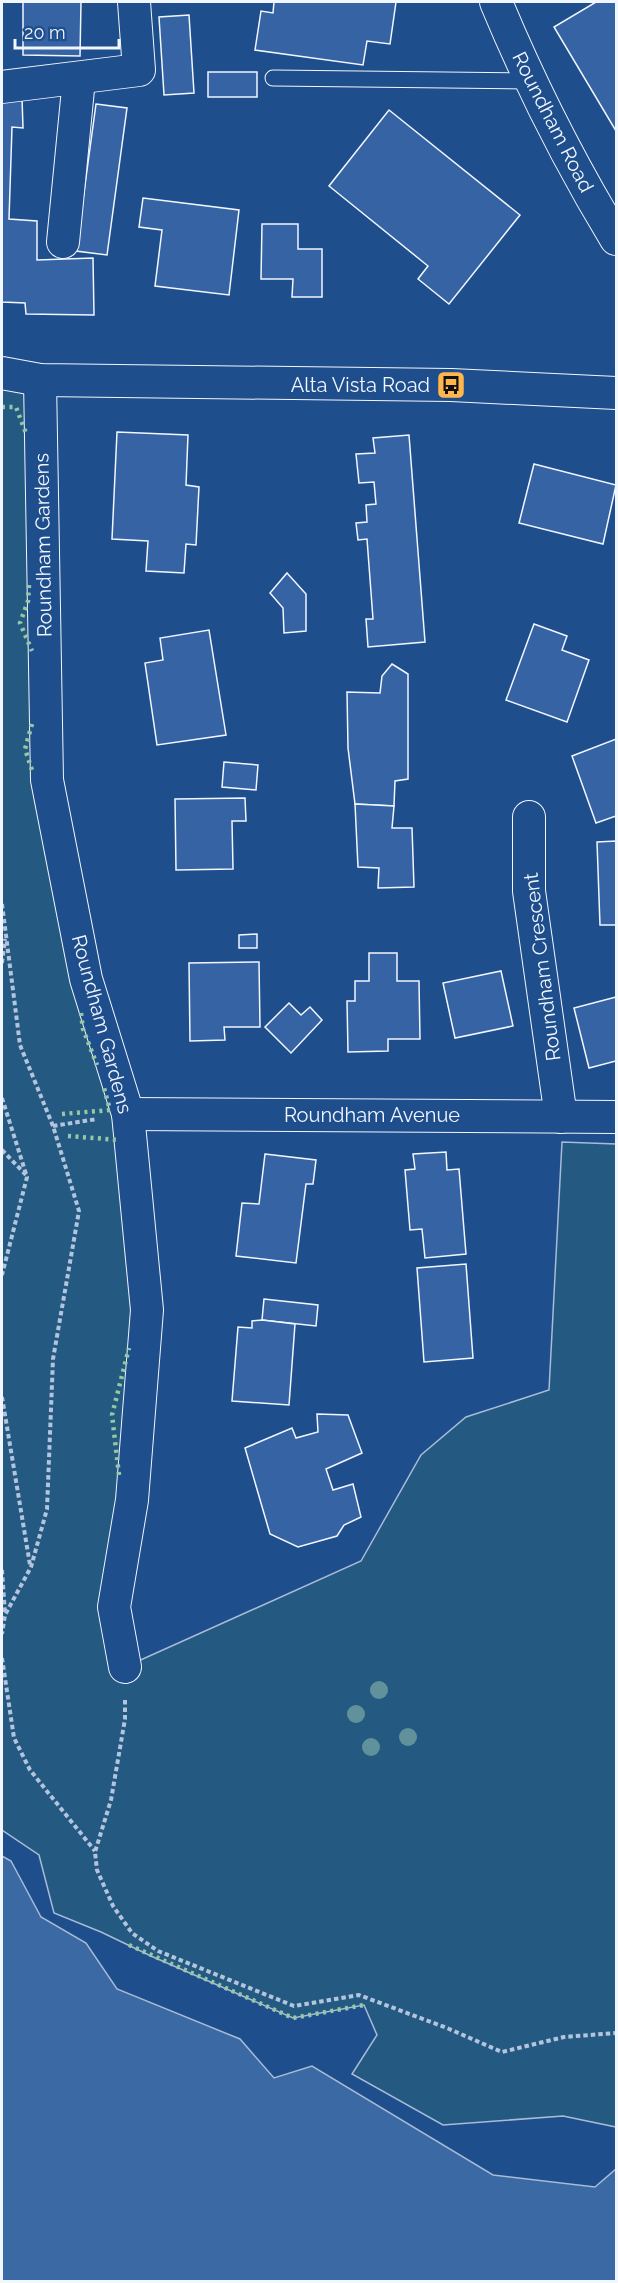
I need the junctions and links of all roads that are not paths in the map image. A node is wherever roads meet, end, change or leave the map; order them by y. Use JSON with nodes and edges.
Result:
{"nodes":[{"id":1,"x":134,"y":2,"type":"edge"},
{"id":2,"x":496,"y":2,"type":"edge"},
{"id":3,"x":80,"y":78,"type":"junction"},
{"id":4,"x":273,"y":78,"type":"dead end"},
{"id":5,"x":531,"y":81,"type":"junction"},
{"id":6,"x":2,"y":87,"type":"edge"},
{"id":7,"x":616,"y":239,"type":"edge"},
{"id":8,"x":63,"y":242,"type":"dead end"},
{"id":9,"x":2,"y":374,"type":"edge"},
{"id":10,"x":40,"y":380,"type":"junction"},
{"id":11,"x":616,"y":393,"type":"edge"},
{"id":12,"x":529,"y":817,"type":"dead end"},
{"id":13,"x":128,"y":1114,"type":"junction"},
{"id":14,"x":561,"y":1116,"type":"junction"},
{"id":15,"x":616,"y":1117,"type":"edge"},
{"id":16,"x":124,"y":1667,"type":"road end"}],
"edges":[{"from":1,"to":3,"type":"street"},
{"from":2,"to":5,"type":"street","name":"Roundham Road"},
{"from":3,"to":6,"type":"street"},
{"from":3,"to":8,"type":"street"},
{"from":4,"to":5,"type":"lane"},
{"from":5,"to":7,"type":"street","name":"Roundham Road"},
{"from":9,"to":10,"type":"street"},
{"from":10,"to":11,"type":"street"},
{"from":10,"to":13,"type":"street","name":"Roundham Gardens"},
{"from":12,"to":14,"type":"street","name":"Roundham Crescent"},
{"from":13,"to":14,"type":"street","name":"Roundham Avenue"},
{"from":13,"to":16,"type":"street","name":"Roundham Gardens"},
{"from":14,"to":15,"type":"street","name":"Roundham Avenue"}]}
